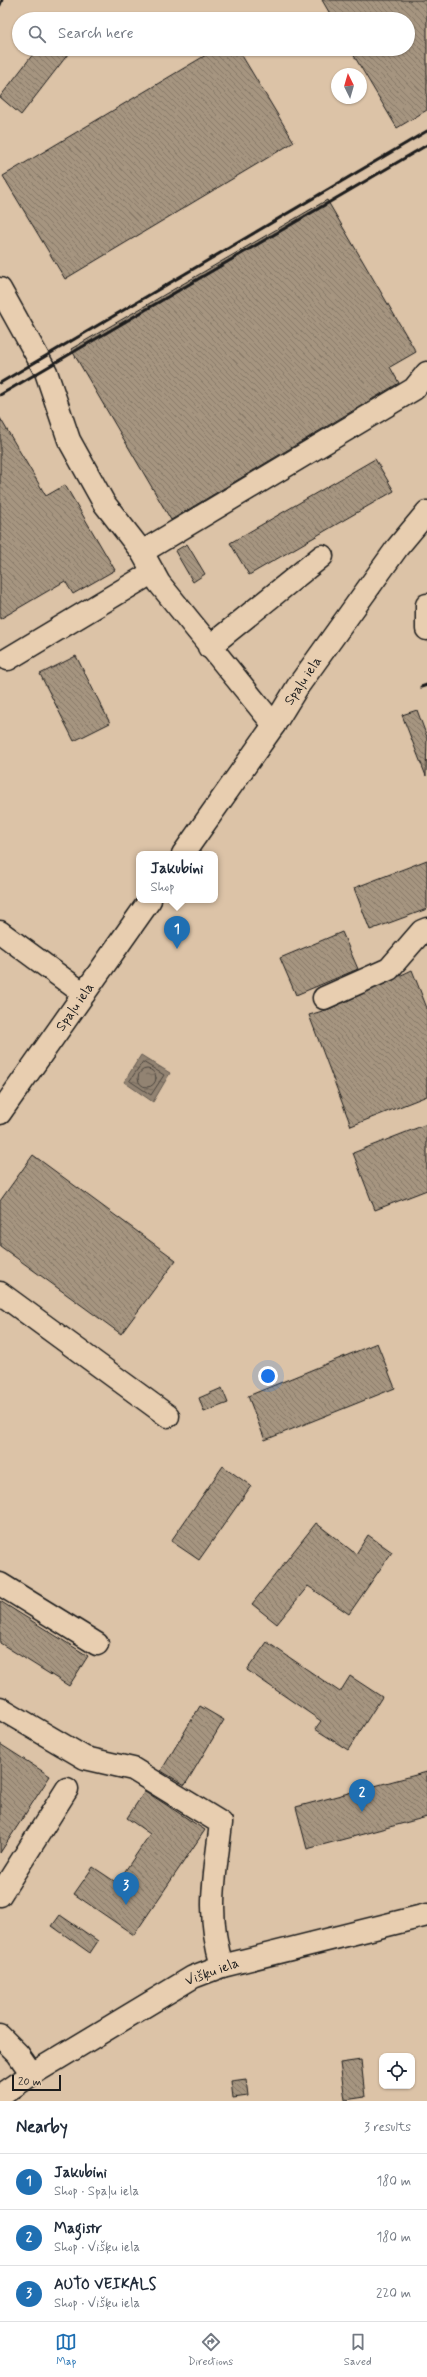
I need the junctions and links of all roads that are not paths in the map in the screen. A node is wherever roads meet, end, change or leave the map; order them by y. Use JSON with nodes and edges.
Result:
{"nodes":[{"id":1,"x":0,"y":289,"type":"edge"},
{"id":2,"x":427,"y":373,"type":"edge"},
{"id":3,"x":427,"y":512,"type":"edge"},
{"id":4,"x":142,"y":552,"type":"junction"},
{"id":5,"x":322,"y":556,"type":"dead end"},
{"id":6,"x":153,"y":572,"type":"junction"},
{"id":7,"x":427,"y":605,"type":"edge"},
{"id":8,"x":427,"y":629,"type":"edge"},
{"id":9,"x":209,"y":647,"type":"junction"},
{"id":10,"x":8,"y":658,"type":"dead end"},
{"id":11,"x":274,"y":725,"type":"junction"},
{"id":12,"x":185,"y":851,"type":"edge"},
{"id":13,"x":148,"y":903,"type":"edge"},
{"id":14,"x":427,"y":929,"type":"edge"},
{"id":15,"x":0,"y":932,"type":"edge"},
{"id":16,"x":84,"y":994,"type":"junction"},
{"id":17,"x":324,"y":998,"type":"dead end"},
{"id":18,"x":0,"y":1113,"type":"edge"},
{"id":19,"x":0,"y":1292,"type":"edge"},
{"id":20,"x":168,"y":1416,"type":"dead end"},
{"id":21,"x":0,"y":1584,"type":"edge"},
{"id":22,"x":97,"y":1644,"type":"dead end"},
{"id":23,"x":0,"y":1708,"type":"edge"},
{"id":24,"x":67,"y":1789,"type":"dead end"},
{"id":25,"x":0,"y":1895,"type":"edge"},
{"id":26,"x":427,"y":1915,"type":"edge"},
{"id":27,"x":222,"y":1966,"type":"junction"},
{"id":28,"x":0,"y":2036,"type":"edge"},
{"id":29,"x":32,"y":2074,"type":"junction"},
{"id":30,"x":0,"y":2096,"type":"edge"}],
"edges":[{"from":1,"to":4,"type":"street"},
{"from":2,"to":4,"type":"street"},
{"from":3,"to":11,"type":"street","name":"Spaļu iela"},
{"from":4,"to":6,"type":"street"},
{"from":5,"to":9,"type":"street"},
{"from":6,"to":9,"type":"street"},
{"from":6,"to":10,"type":"street"},
{"from":7,"to":8,"type":"street"},
{"from":9,"to":11,"type":"street"},
{"from":11,"to":12,"type":"street","name":"Spaļu iela"},
{"from":13,"to":16,"type":"street","name":"Spaļu iela"},
{"from":14,"to":17,"type":"street"},
{"from":15,"to":16,"type":"street"},
{"from":16,"to":18,"type":"street","name":"Spaļu iela"},
{"from":19,"to":20,"type":"street"},
{"from":21,"to":22,"type":"street"},
{"from":23,"to":27,"type":"street"},
{"from":24,"to":25,"type":"street"},
{"from":26,"to":27,"type":"street","name":"Višķu iela"},
{"from":27,"to":29,"type":"street","name":"Višķu iela"},
{"from":28,"to":29,"type":"street"},
{"from":29,"to":30,"type":"street","name":"Višķu iela"}]}
